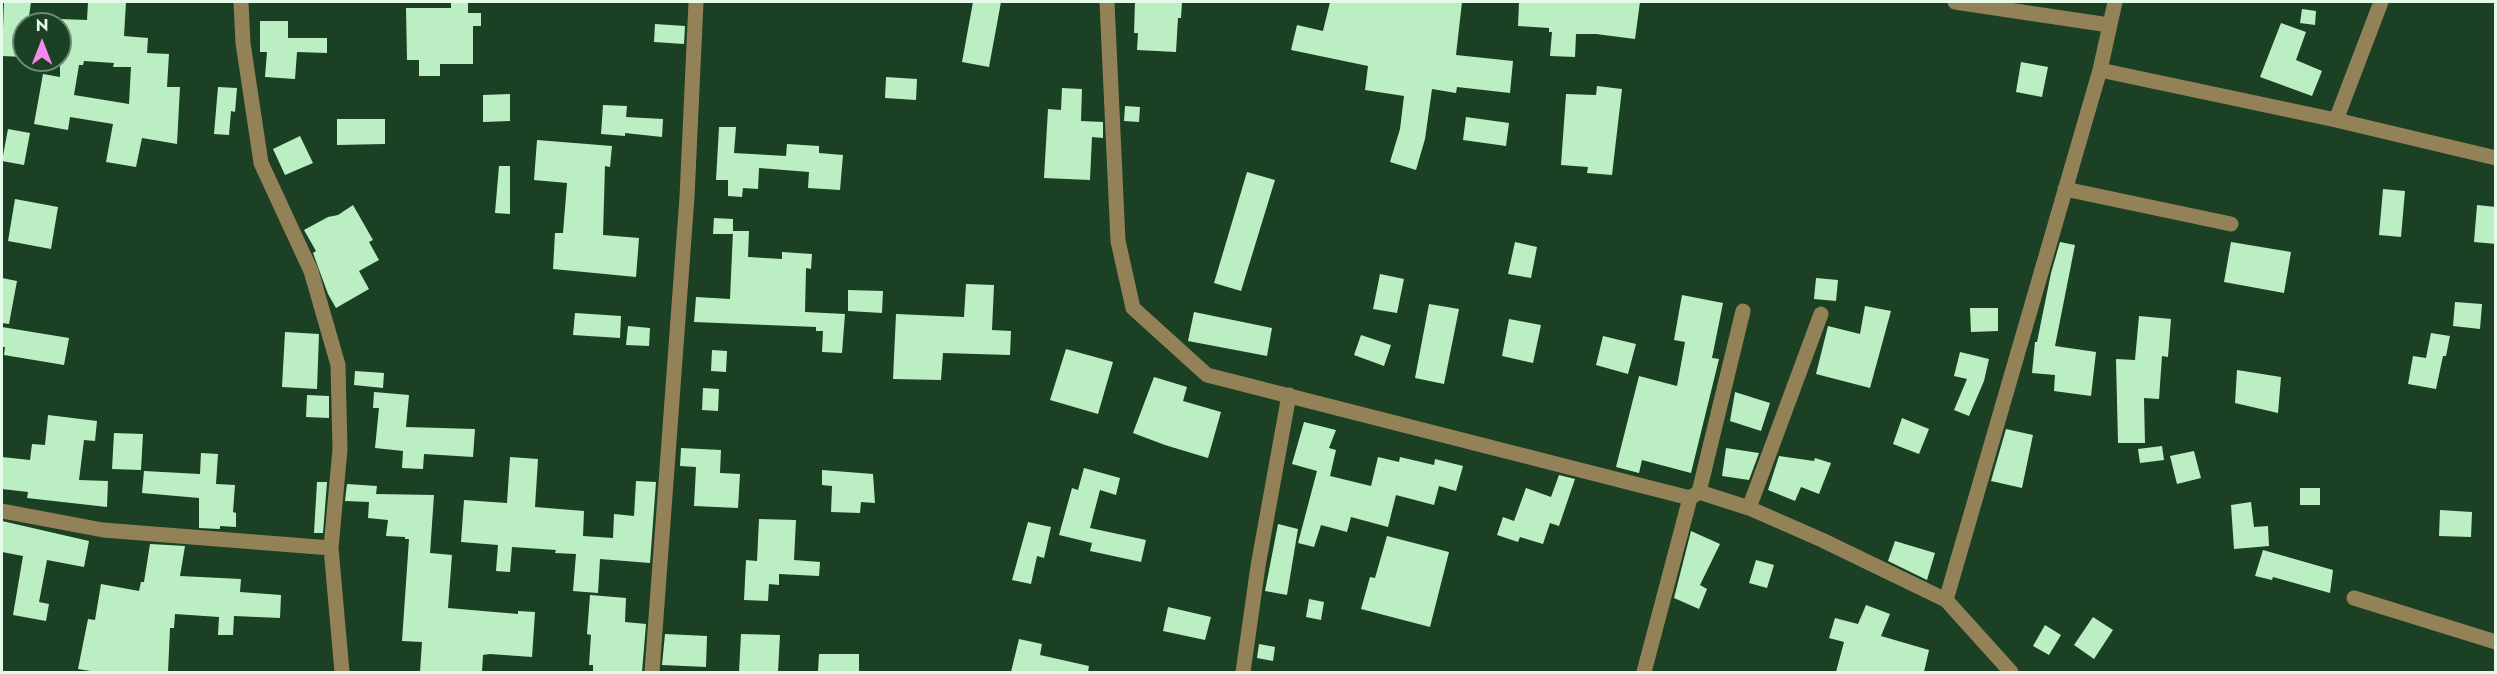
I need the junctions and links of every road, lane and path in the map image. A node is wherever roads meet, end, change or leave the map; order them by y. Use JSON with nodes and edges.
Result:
{"nodes":[{"id":1,"x":241,"y":2,"type":"edge"},
{"id":2,"x":696,"y":2,"type":"edge"},
{"id":3,"x":1107,"y":2,"type":"edge"},
{"id":4,"x":1955,"y":2,"type":"edge"},
{"id":5,"x":2115,"y":2,"type":"edge"},
{"id":6,"x":2382,"y":2,"type":"edge"},
{"id":7,"x":2109,"y":25,"type":"junction"},
{"id":8,"x":2100,"y":70,"type":"junction"},
{"id":9,"x":2336,"y":120,"type":"junction"},
{"id":10,"x":2496,"y":158,"type":"edge"},
{"id":11,"x":2065,"y":189,"type":"junction"},
{"id":12,"x":2231,"y":224,"type":"dead end"},
{"id":13,"x":1743,"y":310,"type":"dead end"},
{"id":14,"x":1821,"y":314,"type":"dead end"},
{"id":15,"x":1289,"y":395,"type":"junction"},
{"id":16,"x":1695,"y":495,"type":"junction"},
{"id":17,"x":1749,"y":508,"type":"junction"},
{"id":18,"x":2,"y":511,"type":"edge"},
{"id":19,"x":331,"y":548,"type":"junction"},
{"id":20,"x":2354,"y":598,"type":"dead end"},
{"id":21,"x":1946,"y":600,"type":"junction"},
{"id":22,"x":2496,"y":642,"type":"edge"},
{"id":23,"x":342,"y":672,"type":"edge"},
{"id":24,"x":652,"y":672,"type":"edge"},
{"id":25,"x":1243,"y":672,"type":"edge"},
{"id":26,"x":1644,"y":672,"type":"edge"},
{"id":27,"x":2011,"y":672,"type":"edge"}],
"edges":[{"from":1,"to":19,"type":"street"},
{"from":2,"to":24,"type":"street"},
{"from":3,"to":15,"type":"street"},
{"from":4,"to":7,"type":"street"},
{"from":5,"to":7,"type":"street"},
{"from":6,"to":9,"type":"street"},
{"from":7,"to":8,"type":"street"},
{"from":8,"to":9,"type":"street"},
{"from":8,"to":11,"type":"street"},
{"from":9,"to":10,"type":"street"},
{"from":11,"to":12,"type":"street"},
{"from":11,"to":21,"type":"street"},
{"from":13,"to":16,"type":"street"},
{"from":14,"to":17,"type":"street"},
{"from":15,"to":16,"type":"street"},
{"from":15,"to":25,"type":"street"},
{"from":16,"to":17,"type":"street"},
{"from":16,"to":26,"type":"street"},
{"from":17,"to":21,"type":"street"},
{"from":18,"to":19,"type":"street"},
{"from":19,"to":23,"type":"street"},
{"from":20,"to":22,"type":"street"},
{"from":21,"to":27,"type":"street"}]}
